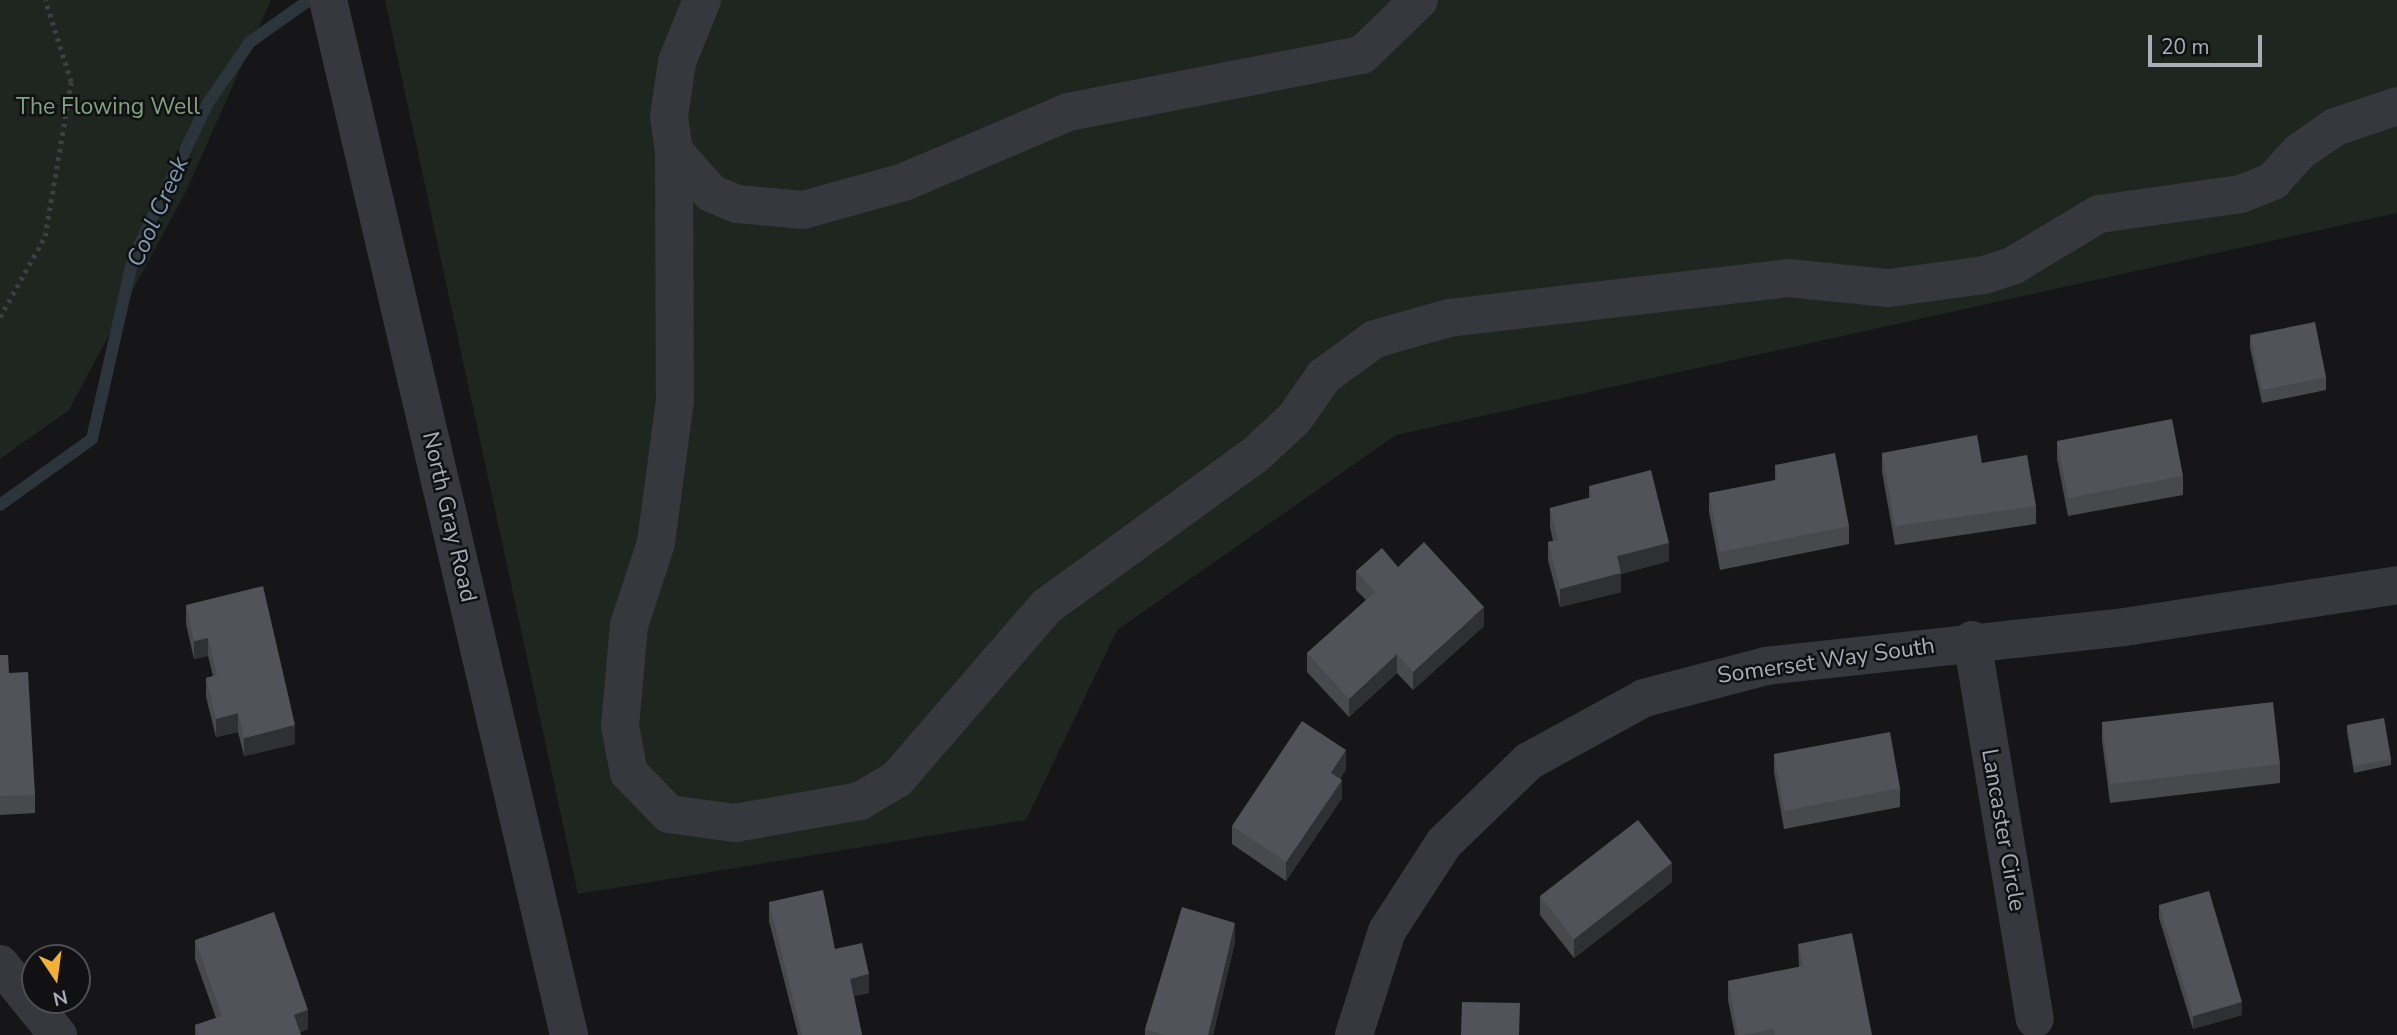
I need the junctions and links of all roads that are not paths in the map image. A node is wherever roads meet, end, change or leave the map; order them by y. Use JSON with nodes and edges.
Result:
{"nodes":[{"id":1,"x":328,"y":0,"type":"edge"},
{"id":2,"x":702,"y":0,"type":"edge"},
{"id":3,"x":1419,"y":0,"type":"edge"},
{"id":4,"x":2397,"y":106,"type":"edge"},
{"id":5,"x":674,"y":151,"type":"junction"},
{"id":6,"x":2397,"y":585,"type":"edge"},
{"id":7,"x":1972,"y":640,"type":"junction"},
{"id":8,"x":8,"y":972,"type":"edge"},
{"id":9,"x":2035,"y":1019,"type":"dead end"},
{"id":10,"x":1357,"y":1020,"type":"edge"},
{"id":11,"x":58,"y":1035,"type":"edge"},
{"id":12,"x":569,"y":1035,"type":"edge"}],
"edges":[{"from":1,"to":12,"type":"street","name":"North Gray Road"},
{"from":2,"to":5,"type":"street"},
{"from":3,"to":5,"type":"street"},
{"from":4,"to":5,"type":"street"},
{"from":6,"to":7,"type":"street","name":"Somerset Way South"},
{"from":7,"to":9,"type":"street","name":"Lancaster Circle"},
{"from":7,"to":10,"type":"street","name":"Somerset Way South"},
{"from":8,"to":11,"type":"street"}]}
